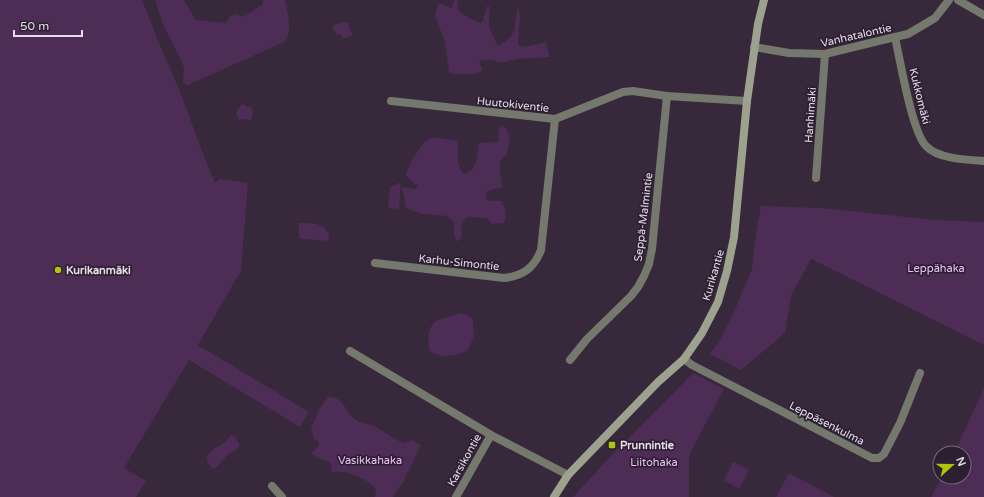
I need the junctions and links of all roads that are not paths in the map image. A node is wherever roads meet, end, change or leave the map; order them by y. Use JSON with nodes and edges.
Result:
{"nodes":[{"id":1,"x":764,"y":0,"type":"edge"},
{"id":2,"x":949,"y":0,"type":"edge"},
{"id":3,"x":958,"y":0,"type":"edge"},
{"id":4,"x":984,"y":15,"type":"edge"},
{"id":5,"x":895,"y":37,"type":"junction"},
{"id":6,"x":754,"y":48,"type":"junction"},
{"id":7,"x":825,"y":54,"type":"junction"},
{"id":8,"x":666,"y":96,"type":"junction"},
{"id":9,"x":391,"y":101,"type":"dead end"},
{"id":10,"x":747,"y":101,"type":"junction"},
{"id":11,"x":555,"y":119,"type":"junction"},
{"id":12,"x":984,"y":161,"type":"edge"},
{"id":13,"x":816,"y":178,"type":"dead end"},
{"id":14,"x":375,"y":263,"type":"dead end"},
{"id":15,"x":350,"y":351,"type":"dead end"},
{"id":16,"x":684,"y":359,"type":"junction"},
{"id":17,"x":570,"y":360,"type":"dead end"},
{"id":18,"x":920,"y":373,"type":"dead end"},
{"id":19,"x":491,"y":435,"type":"junction"},
{"id":20,"x":568,"y":475,"type":"junction"},
{"id":21,"x":272,"y":486,"type":"dead end"},
{"id":22,"x":282,"y":497,"type":"edge"},
{"id":23,"x":456,"y":497,"type":"edge"},
{"id":24,"x":554,"y":497,"type":"edge"}],
"edges":[{"from":1,"to":6,"type":"main road","name":"Kurikantie"},
{"from":2,"to":5,"type":"street","name":"Vanhatalontie"},
{"from":3,"to":4,"type":"street"},
{"from":5,"to":7,"type":"street","name":"Vanhatalontie"},
{"from":5,"to":12,"type":"street","name":"Kukkomäki"},
{"from":6,"to":7,"type":"street","name":"Vanhatalontie"},
{"from":6,"to":10,"type":"main road","name":"Kurikantie"},
{"from":7,"to":13,"type":"street","name":"Hanhimäki"},
{"from":8,"to":10,"type":"street","name":"Huutokiventie"},
{"from":8,"to":11,"type":"street","name":"Huutokiventie"},
{"from":8,"to":17,"type":"street","name":"Seppä-Malmintie"},
{"from":9,"to":11,"type":"street","name":"Huutokiventie"},
{"from":10,"to":16,"type":"main road","name":"Kurikantie"},
{"from":11,"to":14,"type":"street","name":"Karhu-Simontie"},
{"from":15,"to":19,"type":"street"},
{"from":16,"to":18,"type":"street","name":"Leppäsenkulma"},
{"from":16,"to":20,"type":"main road","name":"Kurikantie"},
{"from":19,"to":20,"type":"street"},
{"from":19,"to":23,"type":"street","name":"Karsikontie"},
{"from":20,"to":24,"type":"main road","name":"Kurikantie"},
{"from":21,"to":22,"type":"street"}]}
